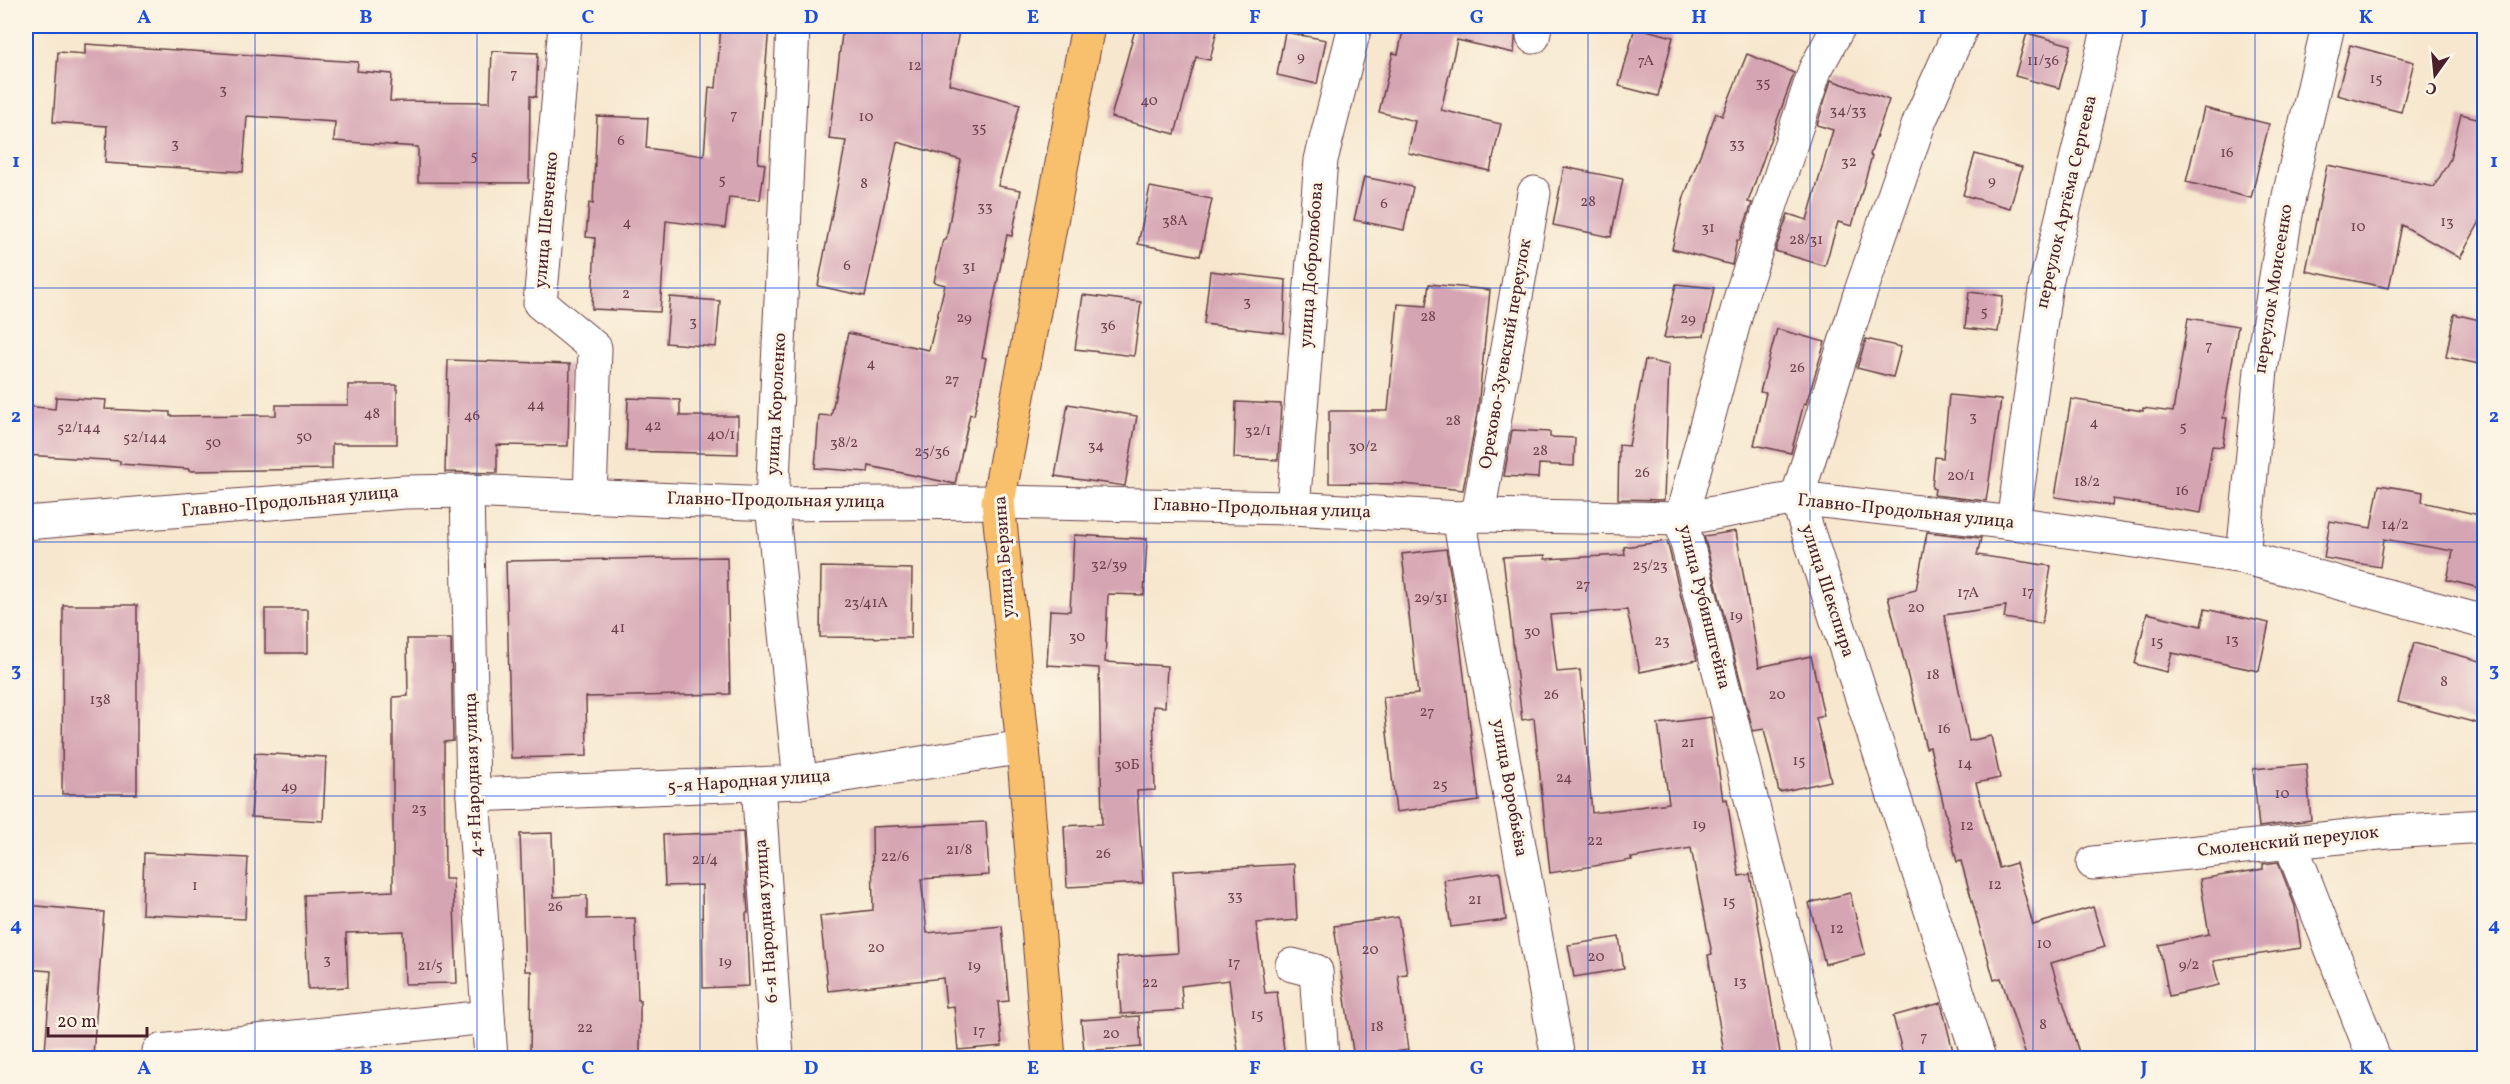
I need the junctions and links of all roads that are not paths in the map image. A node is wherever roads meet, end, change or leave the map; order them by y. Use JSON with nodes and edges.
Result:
{"nodes":[{"id":1,"x":565,"y":26,"type":"edge"},
{"id":2,"x":794,"y":26,"type":"edge"},
{"id":3,"x":1088,"y":26,"type":"edge"},
{"id":4,"x":1355,"y":26,"type":"edge"},
{"id":5,"x":1839,"y":26,"type":"edge"},
{"id":6,"x":1962,"y":26,"type":"edge"},
{"id":7,"x":2109,"y":26,"type":"edge"},
{"id":8,"x":2328,"y":26,"type":"edge"},
{"id":9,"x":1534,"y":193,"type":"dead end"},
{"id":10,"x":467,"y":491,"type":"junction"},
{"id":11,"x":590,"y":497,"type":"junction"},
{"id":12,"x":1797,"y":498,"type":"junction"},
{"id":13,"x":998,"y":502,"type":"junction"},
{"id":14,"x":772,"y":504,"type":"junction"},
{"id":15,"x":1293,"y":508,"type":"junction"},
{"id":16,"x":1468,"y":516,"type":"junction"},
{"id":17,"x":1681,"y":519,"type":"junction"},
{"id":18,"x":26,"y":522,"type":"edge"},
{"id":19,"x":2013,"y":523,"type":"junction"},
{"id":20,"x":2243,"y":557,"type":"junction"},
{"id":21,"x":2484,"y":622,"type":"edge"},
{"id":22,"x":1023,"y":747,"type":"junction"},
{"id":23,"x":800,"y":782,"type":"junction"},
{"id":24,"x":758,"y":784,"type":"junction"},
{"id":25,"x":473,"y":795,"type":"junction"},
{"id":26,"x":2484,"y":826,"type":"edge"},
{"id":27,"x":2290,"y":842,"type":"junction"},
{"id":28,"x":2093,"y":863,"type":"dead end"},
{"id":29,"x":1292,"y":965,"type":"dead end"},
{"id":30,"x":487,"y":1017,"type":"junction"},
{"id":31,"x":159,"y":1055,"type":"edge"},
{"id":32,"x":491,"y":1059,"type":"edge"},
{"id":33,"x":777,"y":1059,"type":"edge"},
{"id":34,"x":1049,"y":1059,"type":"edge"},
{"id":35,"x":1322,"y":1059,"type":"edge"},
{"id":36,"x":1558,"y":1059,"type":"edge"},
{"id":37,"x":1816,"y":1059,"type":"edge"},
{"id":38,"x":1979,"y":1059,"type":"edge"},
{"id":39,"x":2374,"y":1059,"type":"edge"}],
"edges":[{"from":1,"to":11,"type":"street","name":"улица Шевченко"},
{"from":2,"to":14,"type":"street","name":"улица Короленко"},
{"from":3,"to":13,"type":"main road","name":"улица Берзина"},
{"from":4,"to":15,"type":"street","name":"улица Добролюбова"},
{"from":5,"to":17,"type":"street","name":"улица Рубинштейна"},
{"from":6,"to":12,"type":"street"},
{"from":7,"to":19,"type":"street","name":"переулок Артёма Сергеева"},
{"from":8,"to":20,"type":"street","name":"переулок Моисеенко"},
{"from":9,"to":16,"type":"street","name":"Орехово-Зуевский переулок"},
{"from":10,"to":11,"type":"street","name":"Главно-Продольная улица"},
{"from":10,"to":18,"type":"street","name":"Главно-Продольная улица"},
{"from":10,"to":25,"type":"street","name":"4-я Народная улица"},
{"from":11,"to":14,"type":"street","name":"Главно-Продольная улица"},
{"from":12,"to":17,"type":"street","name":"Главно-Продольная улица"},
{"from":12,"to":19,"type":"street","name":"Главно-Продольная улица"},
{"from":12,"to":38,"type":"street","name":"улица Шекспира"},
{"from":13,"to":14,"type":"street","name":"Главно-Продольная улица"},
{"from":13,"to":15,"type":"street","name":"Главно-Продольная улица"},
{"from":13,"to":22,"type":"main road","name":"улица Берзина"},
{"from":14,"to":23,"type":"street","name":"улица Короленко"},
{"from":15,"to":16,"type":"street","name":"Главно-Продольная улица"},
{"from":16,"to":17,"type":"street","name":"Главно-Продольная улица"},
{"from":16,"to":36,"type":"street","name":"улица Воробьёва"},
{"from":17,"to":37,"type":"street","name":"улица Рубинштейна"},
{"from":19,"to":20,"type":"street","name":"Главно-Продольная улица"},
{"from":20,"to":21,"type":"street","name":"Главно-Продольная улица"},
{"from":22,"to":23,"type":"street","name":"5-я Народная улица"},
{"from":22,"to":34,"type":"main road","name":"улица Берзина"},
{"from":23,"to":24,"type":"street","name":"5-я Народная улица"},
{"from":24,"to":25,"type":"street","name":"5-я Народная улица"},
{"from":24,"to":33,"type":"street","name":"6-я Народная улица"},
{"from":25,"to":30,"type":"street","name":"4-я Народная улица"},
{"from":26,"to":27,"type":"street","name":"Смоленский переулок"},
{"from":27,"to":28,"type":"street","name":"Смоленский переулок"},
{"from":27,"to":39,"type":"street"},
{"from":29,"to":35,"type":"street"},
{"from":30,"to":31,"type":"street"},
{"from":30,"to":32,"type":"street","name":"4-я Народная улица"}]}
